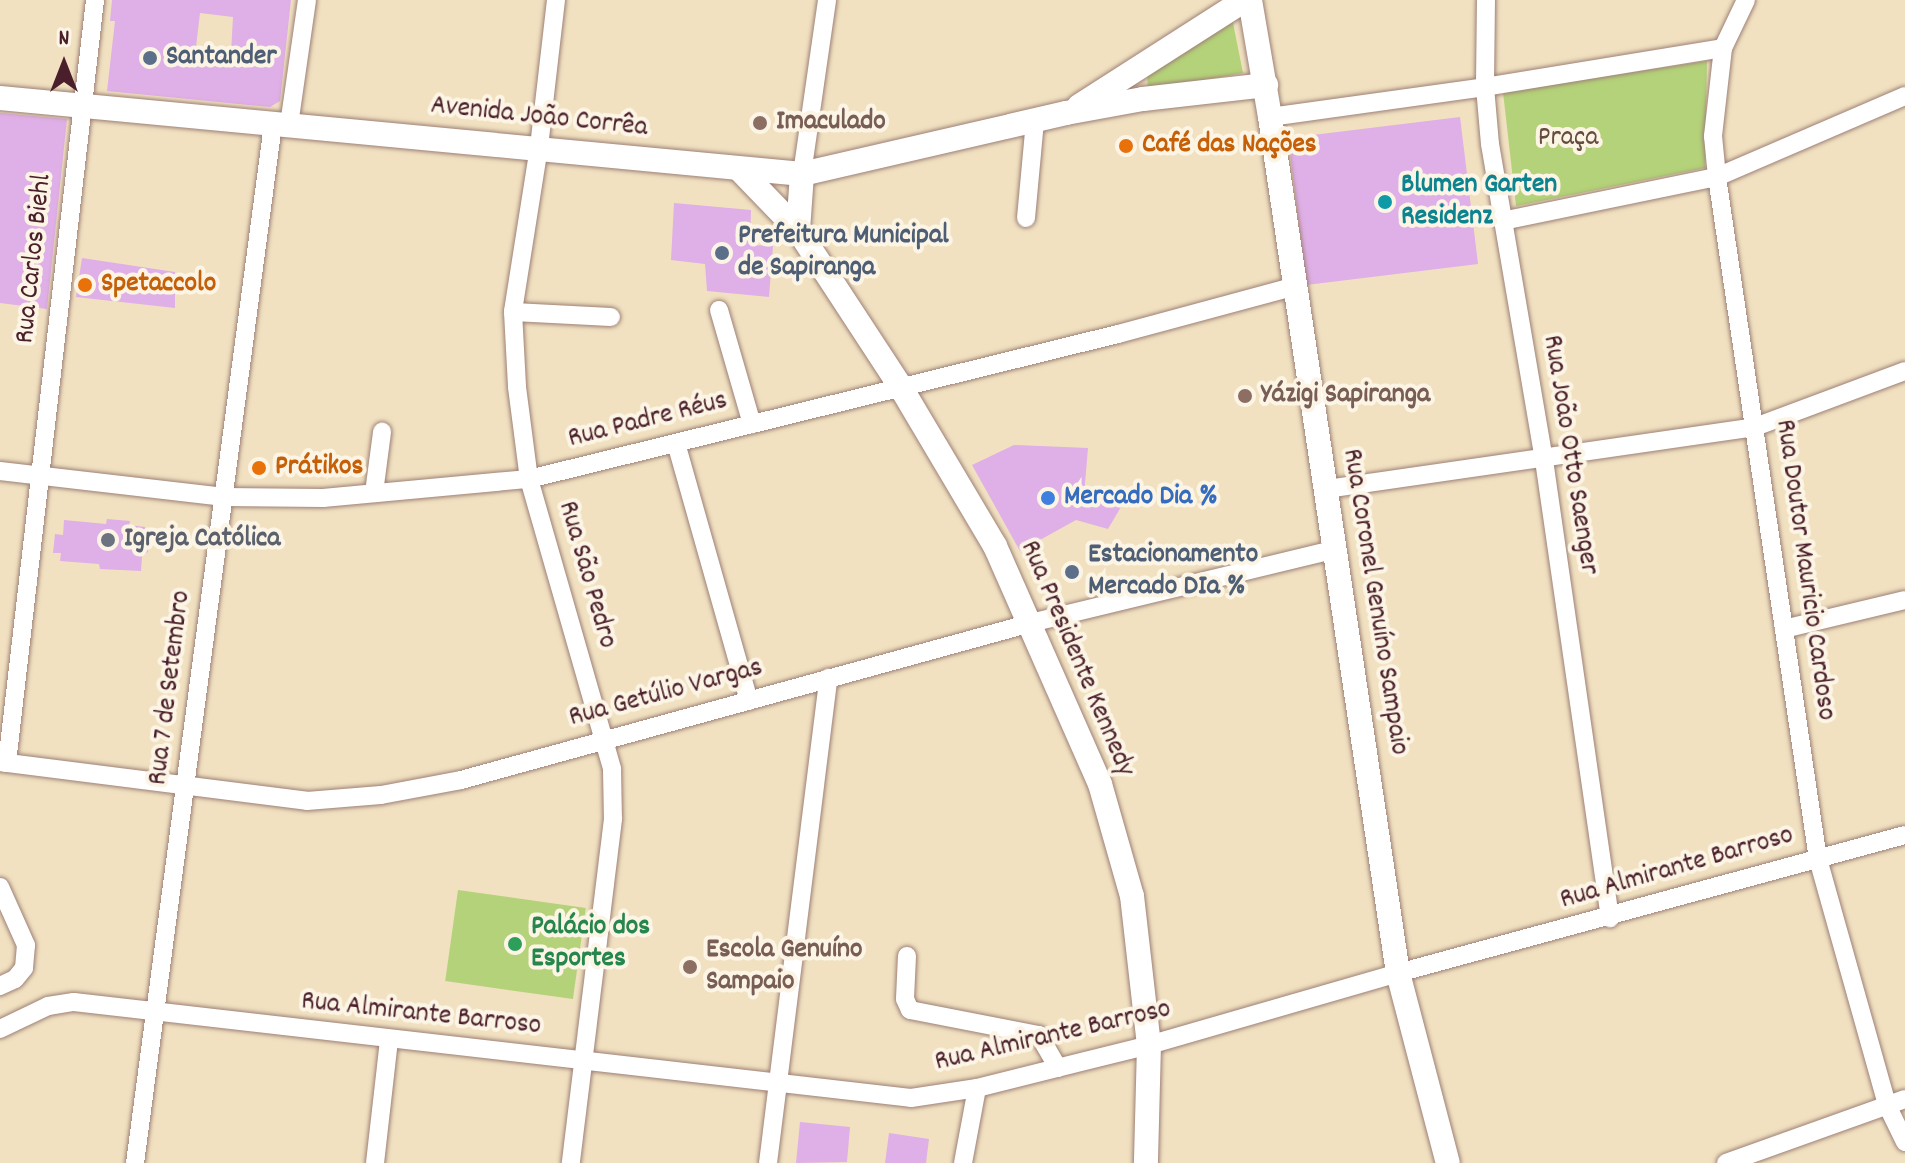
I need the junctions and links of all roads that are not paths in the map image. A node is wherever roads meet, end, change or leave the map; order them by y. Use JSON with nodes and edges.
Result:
{"nodes":[{"id":1,"x":91,"y":0,"type":"edge"},
{"id":2,"x":307,"y":0,"type":"edge"},
{"id":3,"x":556,"y":0,"type":"edge"},
{"id":4,"x":827,"y":0,"type":"edge"},
{"id":5,"x":1247,"y":0,"type":"edge"},
{"id":6,"x":1486,"y":0,"type":"edge"},
{"id":7,"x":1746,"y":0,"type":"edge"},
{"id":8,"x":1723,"y":48,"type":"junction"},
{"id":9,"x":1134,"y":72,"type":"junction"},
{"id":10,"x":1266,"y":85,"type":"junction"},
{"id":11,"x":1485,"y":87,"type":"junction"},
{"id":12,"x":1905,"y":96,"type":"edge"},
{"id":13,"x":0,"y":98,"type":"edge"},
{"id":14,"x":1143,"y":99,"type":"junction"},
{"id":15,"x":81,"y":105,"type":"junction"},
{"id":16,"x":1066,"y":113,"type":"junction"},
{"id":17,"x":1270,"y":117,"type":"junction"},
{"id":18,"x":1035,"y":121,"type":"junction"},
{"id":19,"x":281,"y":124,"type":"junction"},
{"id":20,"x":539,"y":147,"type":"junction"},
{"id":21,"x":740,"y":170,"type":"junction"},
{"id":22,"x":802,"y":174,"type":"junction"},
{"id":23,"x":1717,"y":177,"type":"junction"},
{"id":24,"x":1026,"y":218,"type":"dead end"},
{"id":25,"x":1502,"y":221,"type":"junction"},
{"id":26,"x":798,"y":230,"type":"junction"},
{"id":27,"x":1296,"y":286,"type":"junction"},
{"id":28,"x":719,"y":310,"type":"dead end"},
{"id":29,"x":513,"y":312,"type":"junction"},
{"id":30,"x":611,"y":317,"type":"dead end"},
{"id":31,"x":1905,"y":371,"type":"edge"},
{"id":32,"x":900,"y":386,"type":"junction"},
{"id":33,"x":752,"y":424,"type":"junction"},
{"id":34,"x":1755,"y":427,"type":"junction"},
{"id":35,"x":382,"y":432,"type":"dead end"},
{"id":36,"x":676,"y":443,"type":"junction"},
{"id":37,"x":1544,"y":460,"type":"junction"},
{"id":38,"x":0,"y":471,"type":"edge"},
{"id":39,"x":39,"y":475,"type":"junction"},
{"id":40,"x":529,"y":479,"type":"junction"},
{"id":41,"x":1326,"y":489,"type":"junction"},
{"id":42,"x":374,"y":493,"type":"junction"},
{"id":43,"x":224,"y":497,"type":"junction"},
{"id":44,"x":1336,"y":549,"type":"junction"},
{"id":45,"x":1905,"y":600,"type":"edge"},
{"id":46,"x":1031,"y":623,"type":"junction"},
{"id":47,"x":1784,"y":629,"type":"junction"},
{"id":48,"x":828,"y":678,"type":"junction"},
{"id":49,"x":749,"y":701,"type":"junction"},
{"id":50,"x":605,"y":739,"type":"junction"},
{"id":51,"x":4,"y":763,"type":"edge"},
{"id":52,"x":186,"y":787,"type":"junction"},
{"id":53,"x":1905,"y":835,"type":"edge"},
{"id":54,"x":1818,"y":859,"type":"junction"},
{"id":55,"x":0,"y":887,"type":"edge"},
{"id":56,"x":1610,"y":918,"type":"junction"},
{"id":57,"x":907,"y":956,"type":"dead end"},
{"id":58,"x":1398,"y":973,"type":"junction"},
{"id":59,"x":0,"y":986,"type":"edge"},
{"id":60,"x":157,"y":1012,"type":"junction"},
{"id":61,"x":0,"y":1029,"type":"edge"},
{"id":62,"x":389,"y":1041,"type":"junction"},
{"id":63,"x":1149,"y":1045,"type":"junction"},
{"id":64,"x":582,"y":1061,"type":"junction"},
{"id":65,"x":1058,"y":1068,"type":"junction"},
{"id":66,"x":777,"y":1084,"type":"junction"},
{"id":67,"x":977,"y":1088,"type":"junction"},
{"id":68,"x":1896,"y":1102,"type":"edge"},
{"id":69,"x":1905,"y":1142,"type":"edge"},
{"id":70,"x":135,"y":1163,"type":"edge"},
{"id":71,"x":375,"y":1163,"type":"edge"},
{"id":72,"x":571,"y":1163,"type":"edge"},
{"id":73,"x":768,"y":1163,"type":"edge"},
{"id":74,"x":963,"y":1163,"type":"edge"},
{"id":75,"x":1146,"y":1163,"type":"edge"},
{"id":76,"x":1448,"y":1163,"type":"edge"},
{"id":77,"x":1726,"y":1163,"type":"edge"}],
"edges":[{"from":1,"to":15,"type":"street","name":"Rua Carlos Biehl"},
{"from":2,"to":19,"type":"street","name":"Rua 7 de Setembro"},
{"from":3,"to":20,"type":"street","name":"Rua São Pedro"},
{"from":4,"to":22,"type":"street"},
{"from":5,"to":9,"type":"main road","name":"Avenida João Corrêa"},
{"from":5,"to":10,"type":"main road","name":"Rua Coronel Genuíno Sampaio"},
{"from":6,"to":11,"type":"street","name":"Rua João Otto Saenger"},
{"from":7,"to":8,"type":"street","name":"Rua Doutor Mauricio Cardoso"},
{"from":8,"to":11,"type":"street"},
{"from":8,"to":23,"type":"street","name":"Rua Doutor Mauricio Cardoso"},
{"from":9,"to":14,"type":"main road"},
{"from":9,"to":16,"type":"main road","name":"Avenida João Corrêa"},
{"from":10,"to":14,"type":"main road","name":"Avenida João Corrêa"},
{"from":10,"to":17,"type":"main road","name":"Rua Coronel Genuíno Sampaio"},
{"from":11,"to":17,"type":"street"},
{"from":11,"to":25,"type":"street","name":"Rua João Otto Saenger"},
{"from":12,"to":23,"type":"street"},
{"from":13,"to":15,"type":"main road","name":"Avenida João Corrêa"},
{"from":14,"to":16,"type":"main road","name":"Avenida João Corrêa"},
{"from":15,"to":19,"type":"main road","name":"Avenida João Corrêa"},
{"from":15,"to":39,"type":"street","name":"Rua Carlos Biehl"},
{"from":16,"to":18,"type":"main road","name":"Avenida João Corrêa"},
{"from":17,"to":27,"type":"main road","name":"Rua Coronel Genuíno Sampaio"},
{"from":18,"to":22,"type":"main road","name":"Avenida João Corrêa"},
{"from":18,"to":24,"type":"street"},
{"from":19,"to":20,"type":"main road","name":"Avenida João Corrêa"},
{"from":19,"to":43,"type":"street","name":"Rua 7 de Setembro"},
{"from":20,"to":21,"type":"main road","name":"Avenida João Corrêa"},
{"from":20,"to":29,"type":"street","name":"Rua São Pedro"},
{"from":21,"to":22,"type":"main road","name":"Avenida João Corrêa"},
{"from":21,"to":26,"type":"main road","name":"Rua Presidente Kennedy"},
{"from":22,"to":26,"type":"main road"},
{"from":23,"to":25,"type":"street"},
{"from":23,"to":34,"type":"street","name":"Rua Doutor Mauricio Cardoso"},
{"from":25,"to":37,"type":"street","name":"Rua João Otto Saenger"},
{"from":26,"to":32,"type":"main road","name":"Rua Presidente Kennedy"},
{"from":27,"to":32,"type":"street","name":"Rua Padre Réus"},
{"from":27,"to":41,"type":"main road","name":"Rua Coronel Genuíno Sampaio"},
{"from":28,"to":33,"type":"street"},
{"from":29,"to":30,"type":"street"},
{"from":29,"to":40,"type":"street","name":"Rua São Pedro"},
{"from":31,"to":34,"type":"street"},
{"from":32,"to":33,"type":"street","name":"Rua Padre Réus"},
{"from":32,"to":46,"type":"main road","name":"Rua Presidente Kennedy"},
{"from":33,"to":36,"type":"street","name":"Rua Padre Réus"},
{"from":34,"to":37,"type":"street"},
{"from":34,"to":47,"type":"street","name":"Rua Doutor Mauricio Cardoso"},
{"from":35,"to":42,"type":"street"},
{"from":36,"to":40,"type":"street","name":"Rua Padre Réus"},
{"from":36,"to":49,"type":"street"},
{"from":37,"to":41,"type":"street"},
{"from":37,"to":56,"type":"street","name":"Rua João Otto Saenger"},
{"from":38,"to":39,"type":"street","name":"Rua Padre Réus"},
{"from":39,"to":43,"type":"street","name":"Rua Padre Réus"},
{"from":39,"to":51,"type":"street","name":"Rua Carlos Biehl"},
{"from":40,"to":42,"type":"street","name":"Rua Padre Réus"},
{"from":40,"to":50,"type":"street","name":"Rua São Pedro"},
{"from":41,"to":44,"type":"main road","name":"Rua Coronel Genuíno Sampaio"},
{"from":42,"to":43,"type":"street","name":"Rua Padre Réus"},
{"from":43,"to":52,"type":"street","name":"Rua 7 de Setembro"},
{"from":44,"to":46,"type":"street","name":"Rua Getúlio Vargas"},
{"from":44,"to":58,"type":"main road","name":"Rua Coronel Genuíno Sampaio"},
{"from":45,"to":47,"type":"street"},
{"from":46,"to":48,"type":"street","name":"Rua Getúlio Vargas"},
{"from":46,"to":63,"type":"main road","name":"Rua Presidente Kennedy"},
{"from":47,"to":54,"type":"street","name":"Rua Doutor Mauricio Cardoso"},
{"from":48,"to":49,"type":"street","name":"Rua Getúlio Vargas"},
{"from":48,"to":66,"type":"street"},
{"from":49,"to":50,"type":"street","name":"Rua Getúlio Vargas"},
{"from":50,"to":52,"type":"street","name":"Rua Getúlio Vargas"},
{"from":50,"to":64,"type":"street","name":"Rua São Pedro"},
{"from":51,"to":52,"type":"street","name":"Rua Getúlio Vargas"},
{"from":52,"to":60,"type":"street","name":"Rua 7 de Setembro"},
{"from":53,"to":54,"type":"street","name":"Rua Almirante Barroso"},
{"from":54,"to":56,"type":"street","name":"Rua Almirante Barroso"},
{"from":54,"to":68,"type":"street","name":"Rua Doutor Mauricio Cardoso"},
{"from":55,"to":59,"type":"street"},
{"from":56,"to":58,"type":"street","name":"Rua Almirante Barroso"},
{"from":57,"to":65,"type":"street"},
{"from":58,"to":63,"type":"street","name":"Rua Almirante Barroso"},
{"from":58,"to":76,"type":"main road","name":"Rua Coronel Genuíno Sampaio"},
{"from":60,"to":61,"type":"street","name":"Rua Almirante Barroso"},
{"from":60,"to":62,"type":"street","name":"Rua Almirante Barroso"},
{"from":60,"to":70,"type":"street","name":"Rua 7 de Setembro"},
{"from":62,"to":64,"type":"street","name":"Rua Almirante Barroso"},
{"from":62,"to":71,"type":"street"},
{"from":63,"to":65,"type":"street","name":"Rua Almirante Barroso"},
{"from":63,"to":75,"type":"main road","name":"Rua Presidente Kennedy"},
{"from":64,"to":66,"type":"street","name":"Rua Almirante Barroso"},
{"from":64,"to":72,"type":"street","name":"Rua São Pedro"},
{"from":65,"to":67,"type":"street","name":"Rua Almirante Barroso"},
{"from":66,"to":67,"type":"street","name":"Rua Almirante Barroso"},
{"from":66,"to":73,"type":"street"},
{"from":67,"to":74,"type":"street"},
{"from":68,"to":69,"type":"street","name":"Rua Doutor Mauricio Cardoso"},
{"from":68,"to":77,"type":"street"}]}
